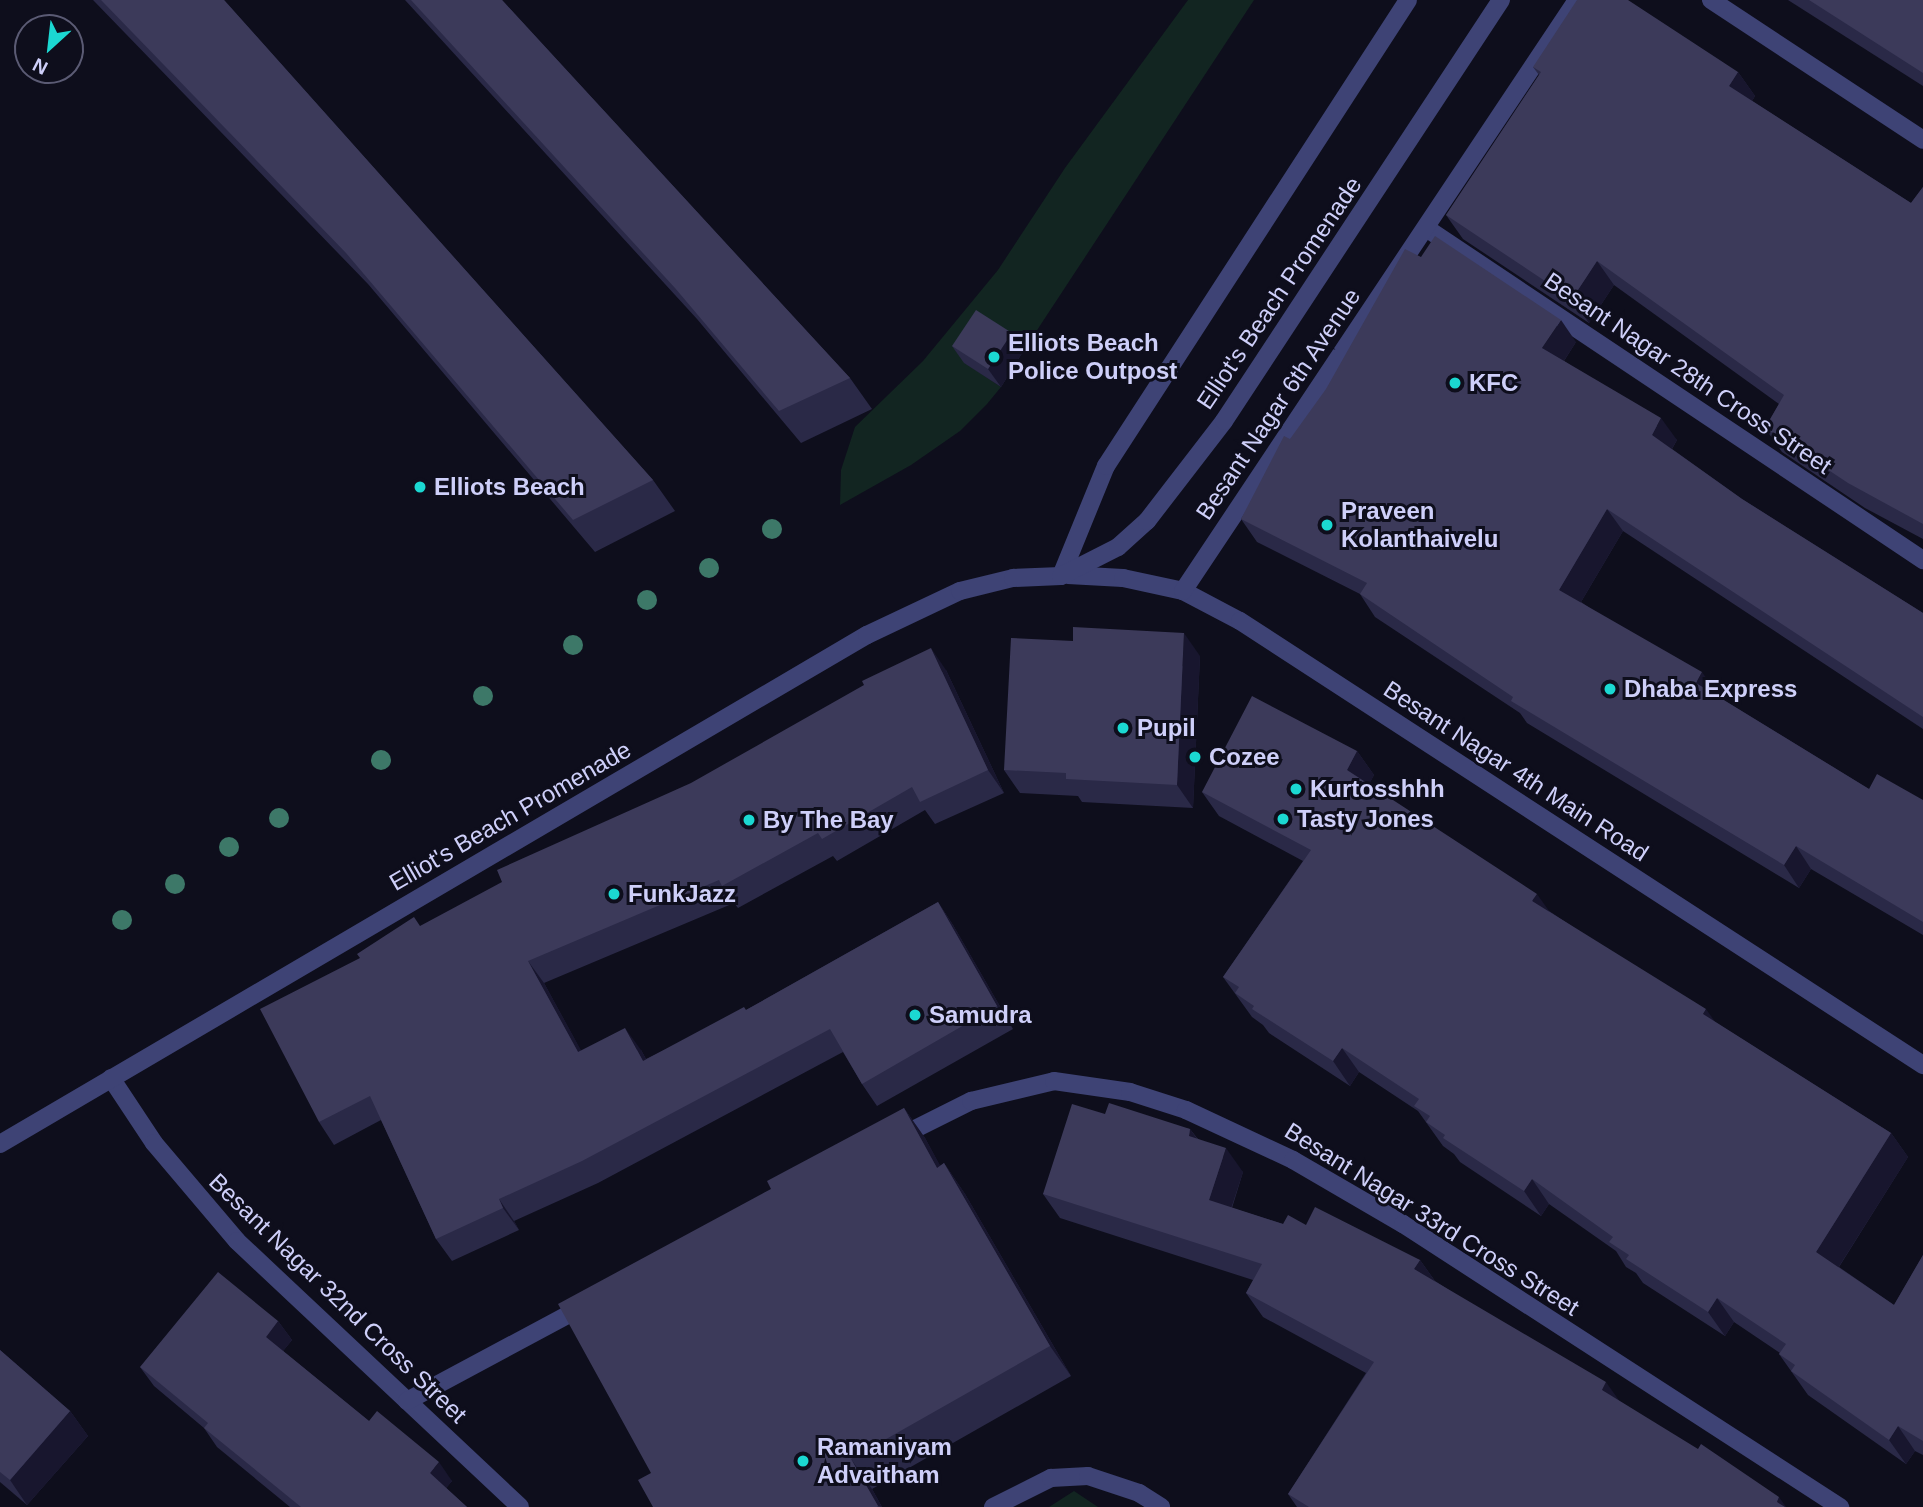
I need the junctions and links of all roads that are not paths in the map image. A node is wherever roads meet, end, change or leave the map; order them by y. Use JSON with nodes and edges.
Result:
{"nodes":[{"id":1,"x":1408,"y":0,"type":"edge"},
{"id":2,"x":1501,"y":0,"type":"edge"},
{"id":3,"x":1577,"y":0,"type":"edge"},
{"id":4,"x":1711,"y":0,"type":"edge"},
{"id":5,"x":1923,"y":140,"type":"edge"},
{"id":6,"x":1426,"y":228,"type":"junction"},
{"id":7,"x":1923,"y":560,"type":"edge"},
{"id":8,"x":1061,"y":576,"type":"junction"},
{"id":9,"x":1183,"y":591,"type":"junction"},
{"id":10,"x":1923,"y":1065,"type":"edge"},
{"id":11,"x":111,"y":1078,"type":"junction"},
{"id":12,"x":0,"y":1144,"type":"edge"},
{"id":13,"x":880,"y":1147,"type":"edge"},
{"id":14,"x":601,"y":1297,"type":"edge"},
{"id":15,"x":407,"y":1401,"type":"junction"},
{"id":16,"x":520,"y":1507,"type":"edge"},
{"id":17,"x":993,"y":1507,"type":"edge"},
{"id":18,"x":1161,"y":1507,"type":"edge"},
{"id":19,"x":1840,"y":1507,"type":"edge"}],
"edges":[{"from":1,"to":8,"type":"street"},
{"from":2,"to":8,"type":"street","name":"Elliot's Beach Promenade"},
{"from":3,"to":6,"type":"street","name":"Besant Nagar 6th Avenue"},
{"from":4,"to":5,"type":"street"},
{"from":6,"to":7,"type":"street","name":"Besant Nagar 28th Cross Street"},
{"from":6,"to":9,"type":"street","name":"Besant Nagar 6th Avenue"},
{"from":8,"to":9,"type":"street","name":"Besant Nagar 4th Main Road"},
{"from":8,"to":11,"type":"street","name":"Elliot's Beach Promenade"},
{"from":9,"to":10,"type":"street","name":"Besant Nagar 4th Main Road"},
{"from":11,"to":12,"type":"street","name":"Elliot's Beach Promenade"},
{"from":11,"to":15,"type":"street","name":"Besant Nagar 32nd Cross Street"},
{"from":13,"to":19,"type":"street","name":"Besant Nagar 33rd Cross Street"},
{"from":14,"to":15,"type":"street"},
{"from":15,"to":16,"type":"street","name":"Besant Nagar 32nd Cross Street"},
{"from":17,"to":18,"type":"street"}]}
